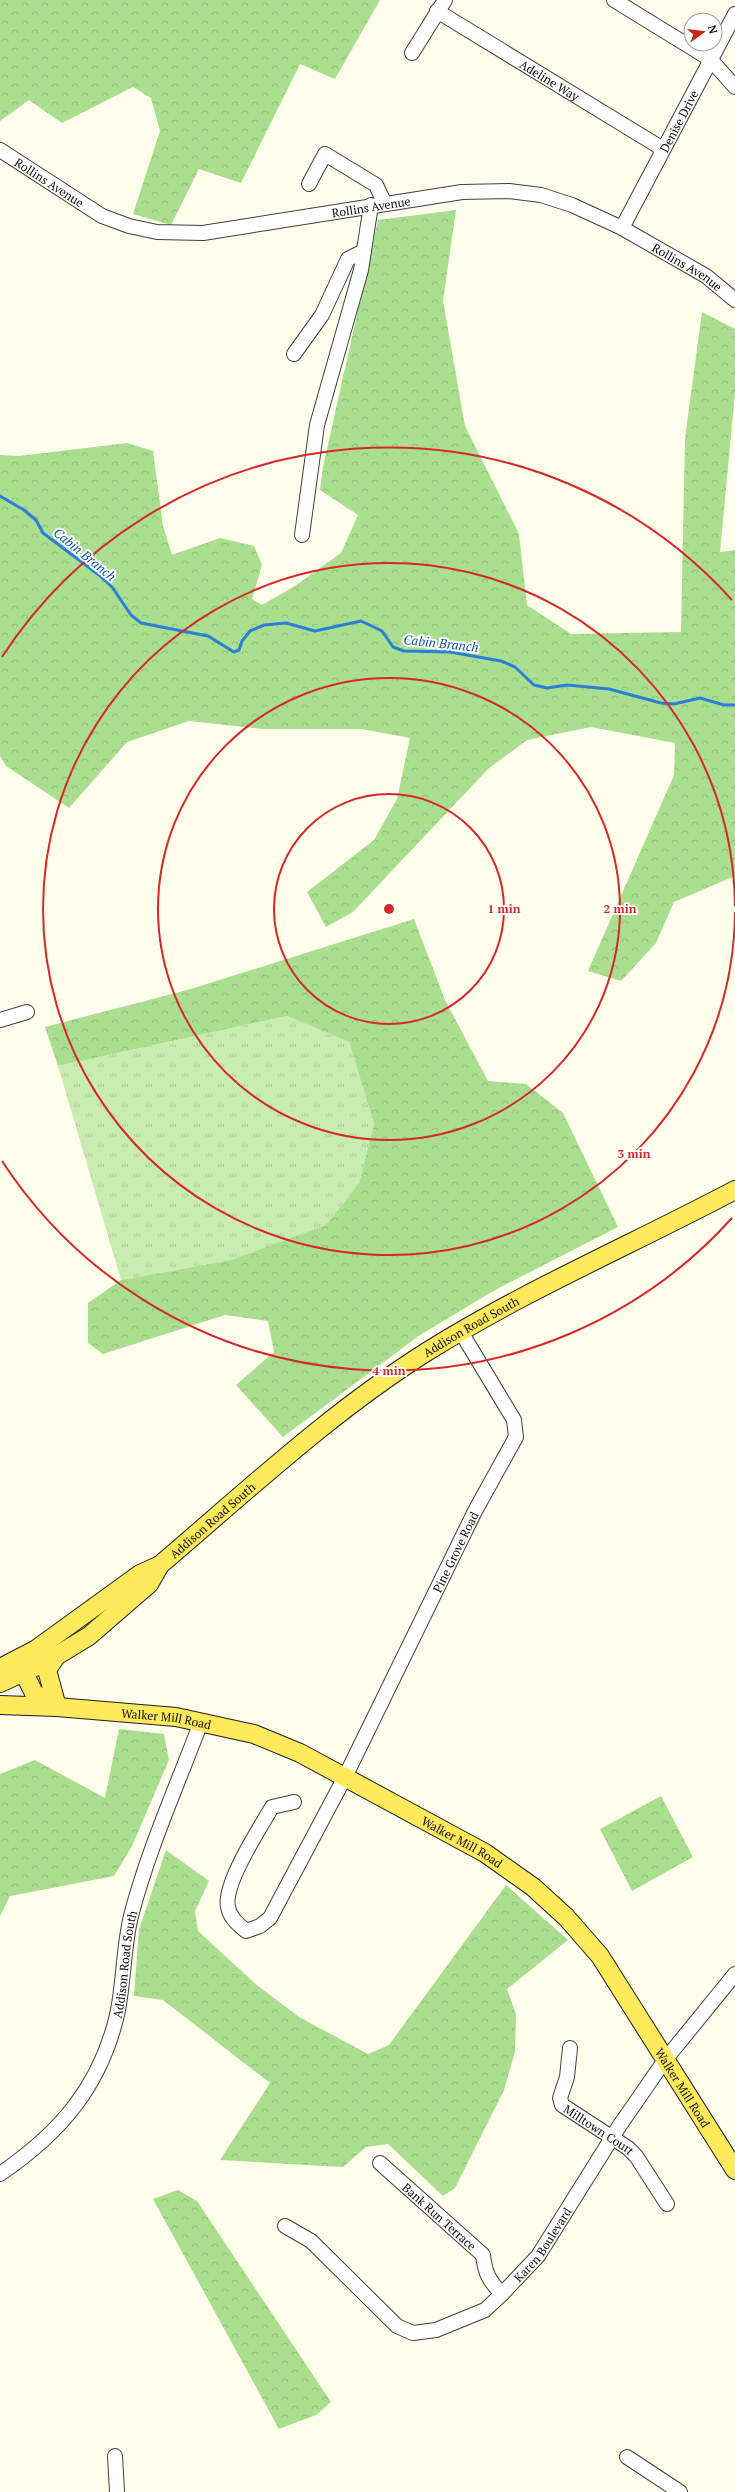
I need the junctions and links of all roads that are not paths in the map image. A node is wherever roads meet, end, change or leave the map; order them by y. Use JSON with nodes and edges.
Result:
{"nodes":[{"id":1,"x":614,"y":0,"type":"edge"},
{"id":2,"x":441,"y":6,"type":"edge"},
{"id":3,"x":735,"y":14,"type":"edge"},
{"id":4,"x":412,"y":53,"type":"dead end"},
{"id":5,"x":710,"y":59,"type":"junction"},
{"id":6,"x":735,"y":87,"type":"edge"},
{"id":7,"x":662,"y":149,"type":"junction"},
{"id":8,"x":0,"y":150,"type":"edge"},
{"id":9,"x":309,"y":184,"type":"dead end"},
{"id":10,"x":378,"y":205,"type":"junction"},
{"id":11,"x":622,"y":228,"type":"junction"},
{"id":12,"x":364,"y":251,"type":"junction"},
{"id":13,"x":735,"y":300,"type":"edge"},
{"id":14,"x":294,"y":354,"type":"dead end"},
{"id":15,"x":302,"y":535,"type":"dead end"},
{"id":16,"x":27,"y":1012,"type":"dead end"},
{"id":17,"x":0,"y":1020,"type":"edge"},
{"id":18,"x":735,"y":1190,"type":"edge"},
{"id":19,"x":461,"y":1332,"type":"junction"},
{"id":20,"x":160,"y":1565,"type":"junction"},
{"id":21,"x":55,"y":1658,"type":"junction"},
{"id":22,"x":21,"y":1667,"type":"junction"},
{"id":23,"x":0,"y":1668,"type":"edge"},
{"id":24,"x":0,"y":1683,"type":"edge"},
{"id":25,"x":0,"y":1705,"type":"edge"},
{"id":26,"x":57,"y":1707,"type":"junction"},
{"id":27,"x":201,"y":1722,"type":"junction"},
{"id":28,"x":345,"y":1777,"type":"junction"},
{"id":29,"x":294,"y":1802,"type":"dead end"},
{"id":30,"x":735,"y":1974,"type":"edge"},
{"id":31,"x":570,"y":2048,"type":"dead end"},
{"id":32,"x":665,"y":2060,"type":"junction"},
{"id":33,"x":613,"y":2137,"type":"junction"},
{"id":34,"x":380,"y":2163,"type":"dead end"},
{"id":35,"x":735,"y":2170,"type":"edge"},
{"id":36,"x":0,"y":2174,"type":"edge"},
{"id":37,"x":667,"y":2204,"type":"dead end"},
{"id":38,"x":285,"y":2226,"type":"dead end"},
{"id":39,"x":502,"y":2294,"type":"junction"},
{"id":40,"x":115,"y":2456,"type":"dead end"},
{"id":41,"x":627,"y":2456,"type":"dead end"},
{"id":42,"x":118,"y":2492,"type":"edge"},
{"id":43,"x":680,"y":2492,"type":"edge"}],
"edges":[{"from":1,"to":5,"type":"street"},
{"from":2,"to":4,"type":"street"},
{"from":2,"to":7,"type":"street","name":"Adeline Way"},
{"from":3,"to":5,"type":"street","name":"Denise Drive"},
{"from":5,"to":6,"type":"street"},
{"from":5,"to":7,"type":"street","name":"Denise Drive"},
{"from":7,"to":11,"type":"street","name":"Denise Drive"},
{"from":8,"to":10,"type":"street","name":"Rollins Avenue"},
{"from":9,"to":10,"type":"street"},
{"from":10,"to":11,"type":"street","name":"Rollins Avenue"},
{"from":10,"to":12,"type":"street"},
{"from":11,"to":13,"type":"street","name":"Rollins Avenue"},
{"from":12,"to":14,"type":"street"},
{"from":12,"to":15,"type":"street"},
{"from":16,"to":17,"type":"street"},
{"from":18,"to":19,"type":"main road","name":"Addison Road South"},
{"from":19,"to":20,"type":"main road","name":"Addison Road South"},
{"from":19,"to":28,"type":"street","name":"Pine Grove Road"},
{"from":20,"to":21,"type":"main road","name":"Addison Road South"},
{"from":20,"to":22,"type":"main road","name":"Addison Road South"},
{"from":21,"to":22,"type":"main road","name":"Addison Road South"},
{"from":21,"to":26,"type":"main road"},
{"from":22,"to":23,"type":"main road"},
{"from":22,"to":24,"type":"main road","name":"Addison Road South"},
{"from":22,"to":26,"type":"main road","name":"Walker Mill Road"},
{"from":25,"to":26,"type":"main road","name":"Walker Mill Road"},
{"from":26,"to":27,"type":"main road","name":"Walker Mill Road"},
{"from":27,"to":28,"type":"main road","name":"Walker Mill Road"},
{"from":27,"to":36,"type":"street","name":"Addison Road South"},
{"from":28,"to":29,"type":"street","name":"Pine Grove Road"},
{"from":28,"to":32,"type":"main road","name":"Walker Mill Road"},
{"from":30,"to":32,"type":"street","name":"Karen Boulevard"},
{"from":31,"to":33,"type":"street","name":"Milltown Court"},
{"from":32,"to":33,"type":"street","name":"Karen Boulevard"},
{"from":32,"to":35,"type":"main road","name":"Walker Mill Road"},
{"from":33,"to":37,"type":"street","name":"Milltown Court"},
{"from":33,"to":39,"type":"street","name":"Karen Boulevard"},
{"from":34,"to":39,"type":"street","name":"Bank Run Terrace"},
{"from":38,"to":39,"type":"street","name":"Karen Boulevard"},
{"from":40,"to":42,"type":"street"},
{"from":41,"to":43,"type":"street"}]}
